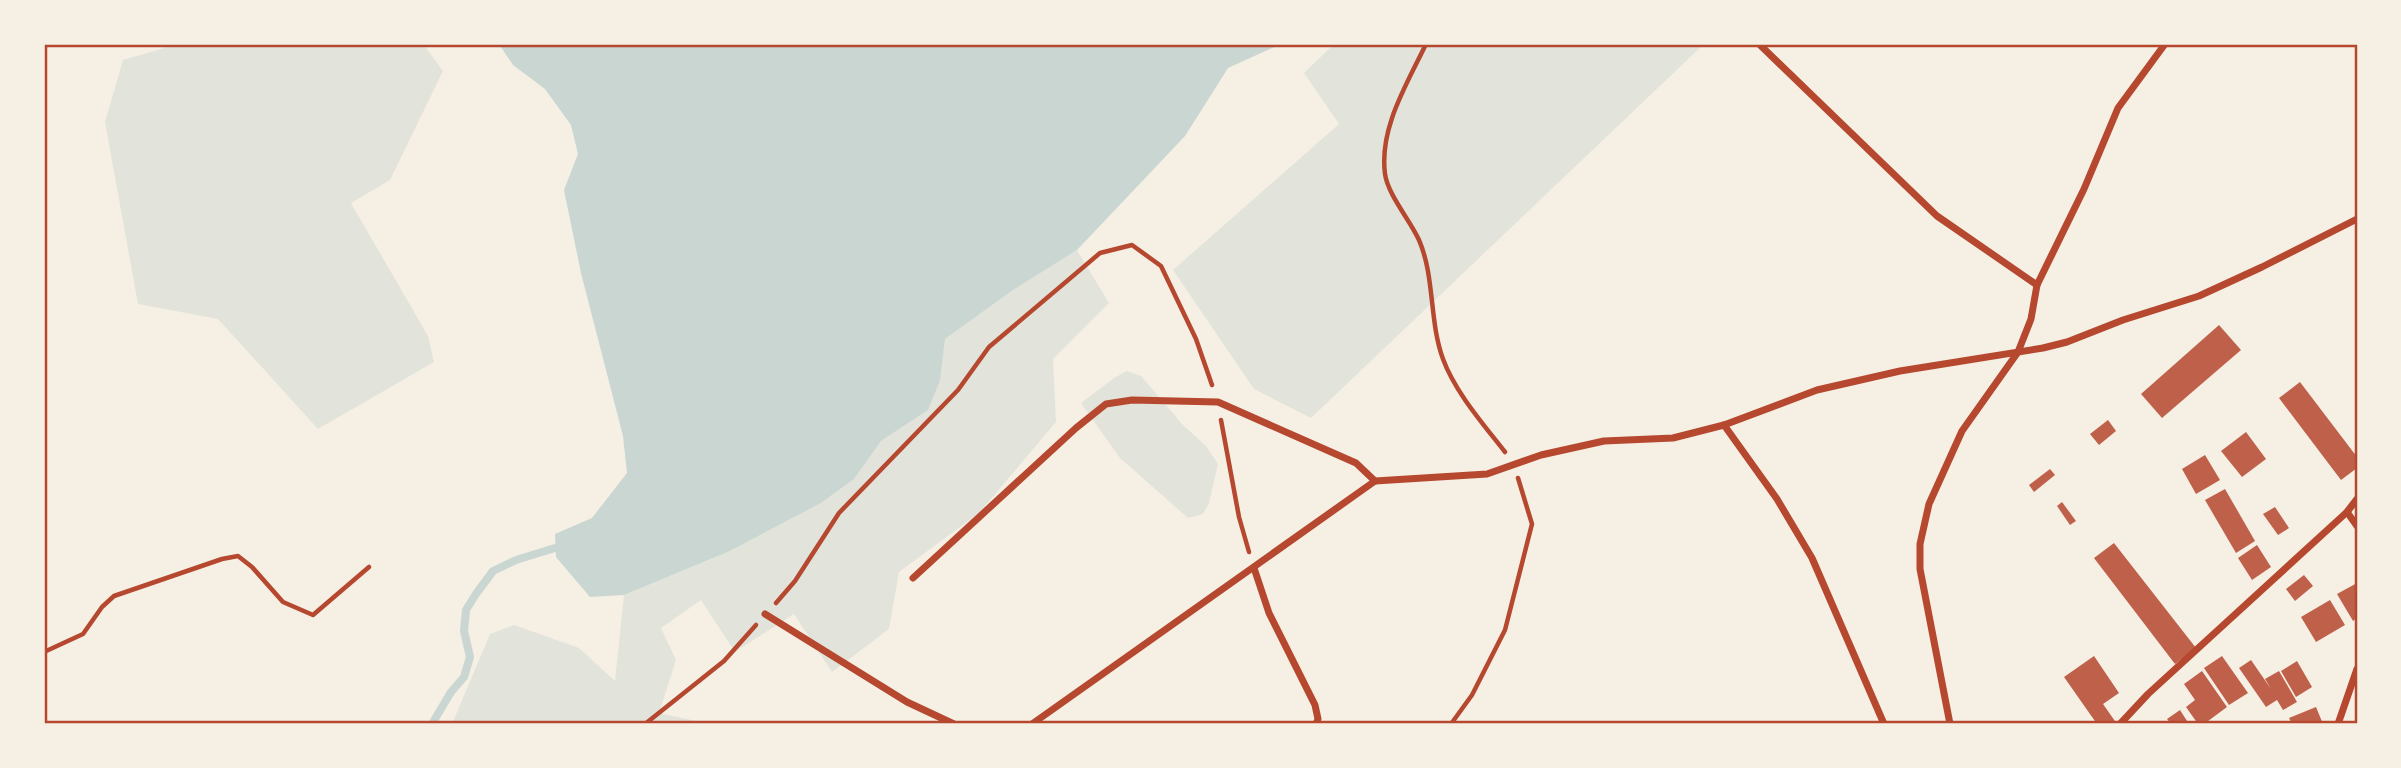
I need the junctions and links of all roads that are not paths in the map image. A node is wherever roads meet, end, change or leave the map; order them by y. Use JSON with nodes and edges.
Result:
{"nodes":[{"id":1,"x":1759,"y":44,"type":"edge"},
{"id":2,"x":2165,"y":44,"type":"edge"},
{"id":3,"x":2357,"y":219,"type":"edge"},
{"id":4,"x":2038,"y":285,"type":"junction"},
{"id":5,"x":2018,"y":352,"type":"junction"},
{"id":6,"x":1724,"y":425,"type":"junction"},
{"id":7,"x":1375,"y":481,"type":"junction"},
{"id":8,"x":2357,"y":499,"type":"edge"},
{"id":9,"x":2347,"y":512,"type":"junction"},
{"id":10,"x":2357,"y":526,"type":"edge"},
{"id":11,"x":1254,"y":568,"type":"junction"},
{"id":12,"x":913,"y":578,"type":"dead end"},
{"id":13,"x":765,"y":614,"type":"road end"},
{"id":14,"x":2357,"y":669,"type":"edge"},
{"id":15,"x":954,"y":724,"type":"edge"},
{"id":16,"x":1032,"y":724,"type":"edge"},
{"id":17,"x":1316,"y":724,"type":"edge"},
{"id":18,"x":1884,"y":724,"type":"edge"},
{"id":19,"x":1950,"y":724,"type":"edge"},
{"id":20,"x":2120,"y":724,"type":"edge"},
{"id":21,"x":2338,"y":724,"type":"edge"}],
"edges":[{"from":1,"to":4,"type":"street"},
{"from":2,"to":4,"type":"street"},
{"from":3,"to":5,"type":"street"},
{"from":4,"to":5,"type":"street"},
{"from":5,"to":6,"type":"street"},
{"from":5,"to":19,"type":"street"},
{"from":6,"to":7,"type":"street"},
{"from":6,"to":18,"type":"street"},
{"from":7,"to":11,"type":"street"},
{"from":7,"to":12,"type":"street"},
{"from":8,"to":9,"type":"street"},
{"from":9,"to":10,"type":"street"},
{"from":9,"to":20,"type":"street"},
{"from":11,"to":16,"type":"street"},
{"from":11,"to":17,"type":"street"},
{"from":13,"to":15,"type":"street"},
{"from":14,"to":21,"type":"street"}]}
